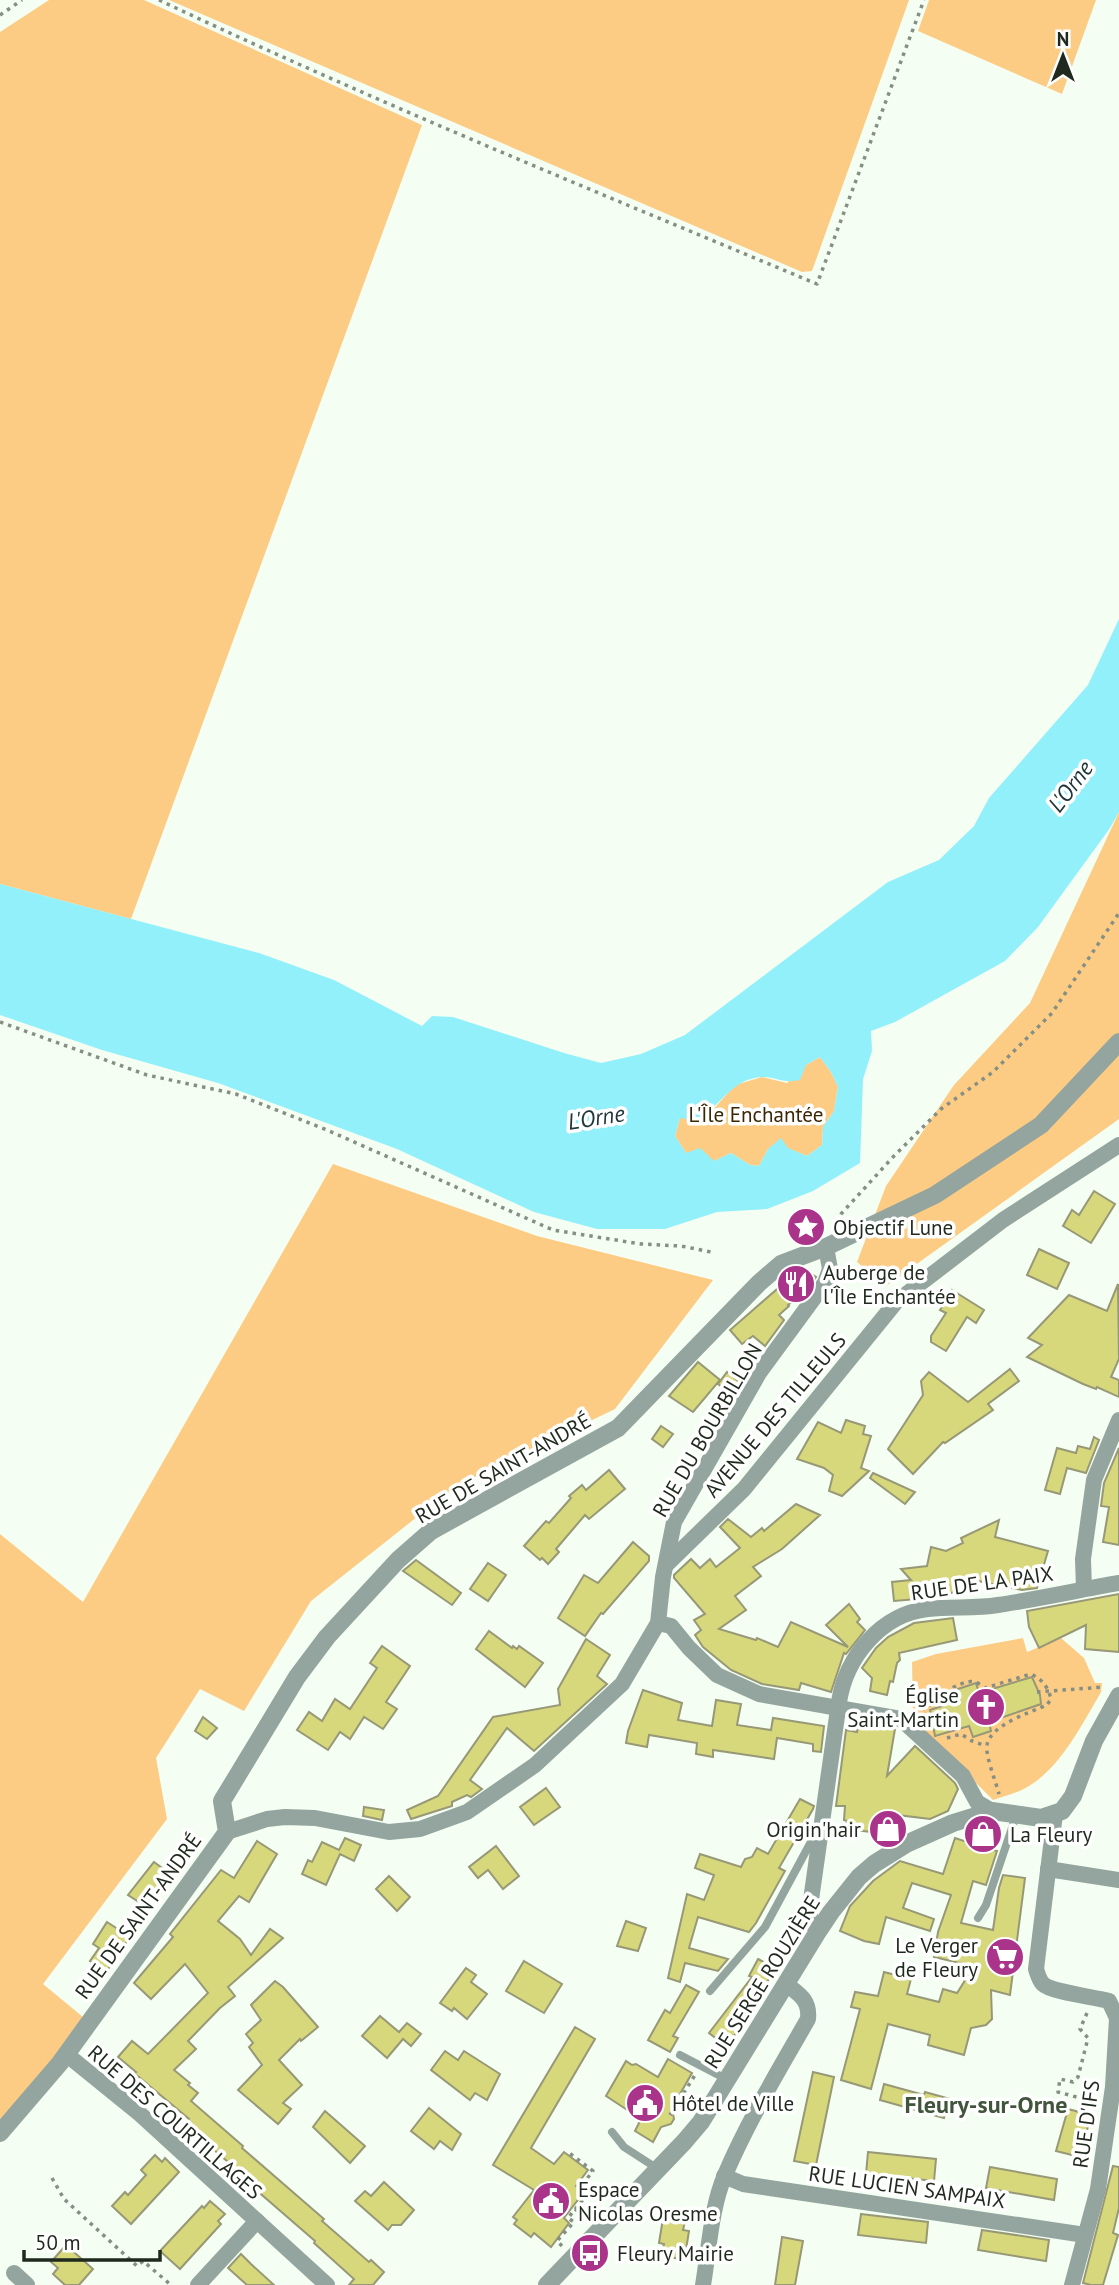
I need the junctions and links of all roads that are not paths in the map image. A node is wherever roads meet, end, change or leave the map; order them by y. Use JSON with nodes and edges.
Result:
{"nodes":[{"id":1,"x":1119,"y":1042,"type":"edge"},
{"id":2,"x":1119,"y":1144,"type":"edge"},
{"id":3,"x":827,"y":1247,"type":"junction"},
{"id":4,"x":1119,"y":1420,"type":"edge"},
{"id":5,"x":666,"y":1565,"type":"junction"},
{"id":6,"x":1119,"y":1583,"type":"edge"},
{"id":7,"x":1084,"y":1589,"type":"junction"},
{"id":8,"x":658,"y":1623,"type":"junction"},
{"id":9,"x":1114,"y":1692,"type":"edge"},
{"id":10,"x":838,"y":1707,"type":"junction"},
{"id":11,"x":996,"y":1804,"type":"junction"},
{"id":12,"x":1055,"y":1814,"type":"junction"},
{"id":13,"x":1016,"y":1816,"type":"junction"},
{"id":14,"x":227,"y":1832,"type":"junction"},
{"id":15,"x":821,"y":1835,"type":"junction"},
{"id":16,"x":1048,"y":1870,"type":"junction"},
{"id":17,"x":1119,"y":1881,"type":"edge"},
{"id":18,"x":978,"y":1918,"type":"dead end"},
{"id":19,"x":817,"y":1933,"type":"junction"},
{"id":20,"x":786,"y":1984,"type":"junction"},
{"id":21,"x":710,"y":1991,"type":"dead end"},
{"id":22,"x":66,"y":2054,"type":"junction"},
{"id":23,"x":680,"y":2055,"type":"dead end"},
{"id":24,"x":728,"y":2080,"type":"junction"},
{"id":25,"x":612,"y":2132,"type":"dead end"},
{"id":26,"x":0,"y":2133,"type":"edge"},
{"id":27,"x":658,"y":2169,"type":"junction"},
{"id":28,"x":724,"y":2176,"type":"junction"},
{"id":29,"x":257,"y":2221,"type":"junction"},
{"id":30,"x":1085,"y":2235,"type":"junction"},
{"id":31,"x":14,"y":2273,"type":"dead end"},
{"id":32,"x":27,"y":2285,"type":"edge"},
{"id":33,"x":198,"y":2285,"type":"edge"},
{"id":34,"x":327,"y":2285,"type":"edge"},
{"id":35,"x":547,"y":2285,"type":"edge"},
{"id":36,"x":703,"y":2285,"type":"edge"},
{"id":37,"x":1072,"y":2285,"type":"edge"}],
"edges":[{"from":1,"to":3,"type":"street","name":"RUE DE SAINT-ANDRÉ"},
{"from":2,"to":5,"type":"street","name":"AVENUE DES TILLEULS"},
{"from":3,"to":5,"type":"street","name":"RUE DU BOURBILLON"},
{"from":3,"to":14,"type":"street","name":"RUE DE SAINT-ANDRÉ"},
{"from":4,"to":7,"type":"street"},
{"from":5,"to":8,"type":"street","name":"RUE DU BOURBILLON"},
{"from":6,"to":7,"type":"street","name":"RUE DE LA PAIX"},
{"from":7,"to":10,"type":"street","name":"RUE DE LA PAIX"},
{"from":8,"to":10,"type":"street"},
{"from":8,"to":14,"type":"street"},
{"from":9,"to":12,"type":"street"},
{"from":10,"to":11,"type":"street"},
{"from":10,"to":15,"type":"street","name":"RUE DE LA PAIX"},
{"from":11,"to":13,"type":"street"},
{"from":11,"to":19,"type":"street","name":"RUE SERGE ROUZIÈRE"},
{"from":12,"to":13,"type":"street"},
{"from":12,"to":16,"type":"street"},
{"from":13,"to":18,"type":"lane"},
{"from":14,"to":22,"type":"street","name":"RUE DE SAINT-ANDRÉ"},
{"from":15,"to":19,"type":"street","name":"RUE DE LA PAIX"},
{"from":15,"to":21,"type":"lane"},
{"from":16,"to":17,"type":"street"},
{"from":16,"to":30,"type":"street","name":"RUE D'IFS"},
{"from":19,"to":20,"type":"street","name":"RUE SERGE ROUZIÈRE"},
{"from":20,"to":24,"type":"street","name":"RUE SERGE ROUZIÈRE"},
{"from":20,"to":28,"type":"street"},
{"from":22,"to":26,"type":"street","name":"RUE DE SAINT-ANDRÉ"},
{"from":22,"to":29,"type":"street","name":"RUE DES COURTILLAGES"},
{"from":23,"to":24,"type":"lane"},
{"from":24,"to":27,"type":"street","name":"RUE SERGE ROUZIÈRE"},
{"from":25,"to":27,"type":"lane"},
{"from":27,"to":35,"type":"street","name":"RUE SERGE ROUZIÈRE"},
{"from":28,"to":30,"type":"street","name":"RUE LUCIEN SAMPAIX"},
{"from":28,"to":36,"type":"street"},
{"from":29,"to":33,"type":"street","name":"RUE DES COURTILLAGES"},
{"from":29,"to":34,"type":"street","name":"RUE DES COURTILLAGES"},
{"from":30,"to":37,"type":"street","name":"RUE D'IFS"},
{"from":31,"to":32,"type":"street"}]}
